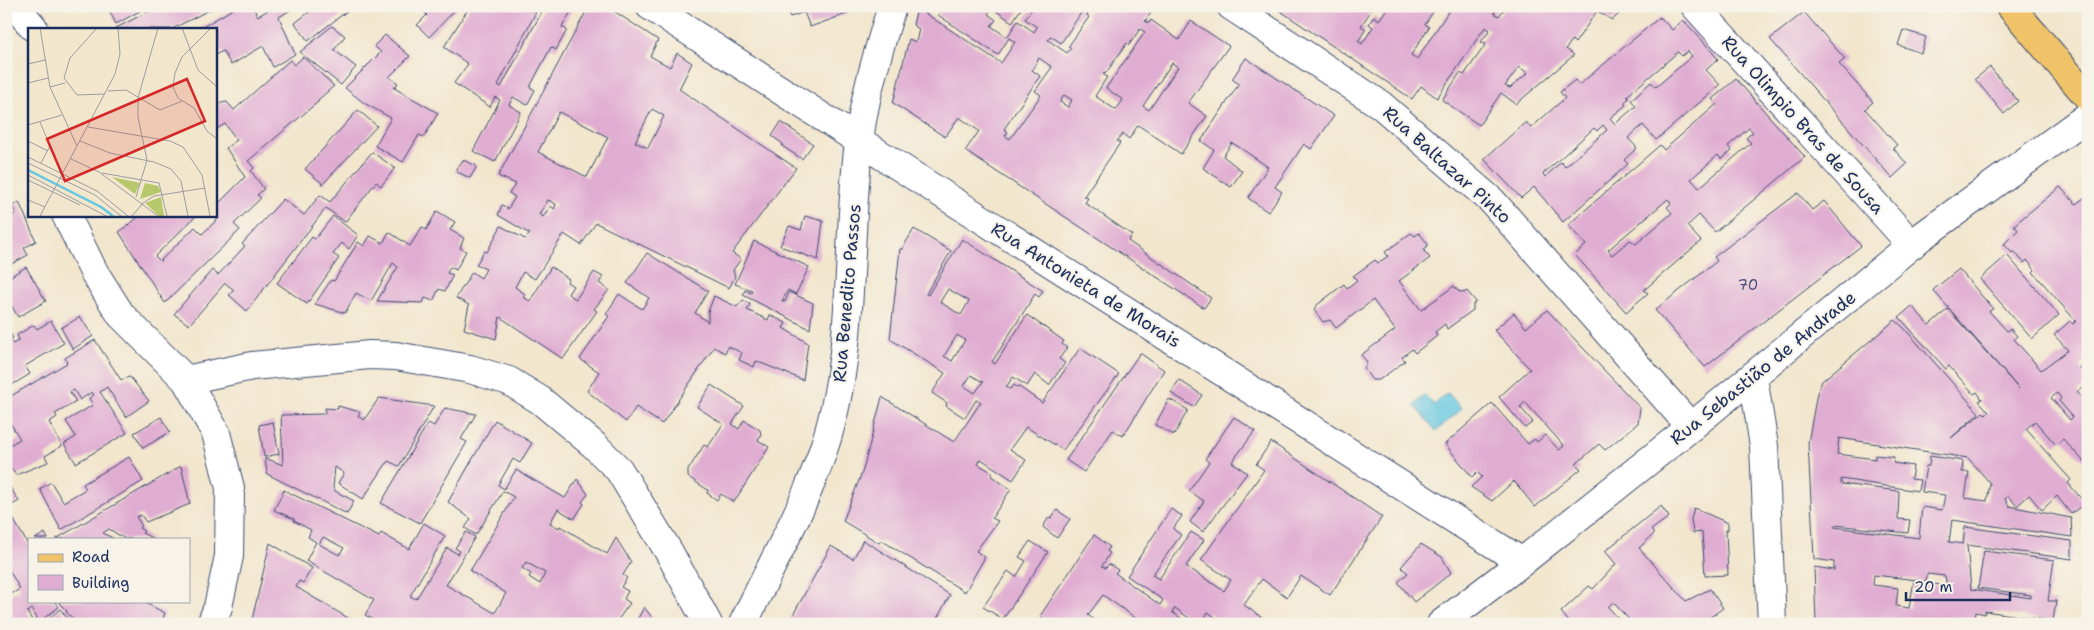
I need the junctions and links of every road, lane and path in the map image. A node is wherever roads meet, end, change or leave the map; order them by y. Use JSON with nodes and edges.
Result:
{"nodes":[{"id":1,"x":15,"y":6,"type":"edge"},
{"id":2,"x":650,"y":6,"type":"edge"},
{"id":3,"x":892,"y":6,"type":"edge"},
{"id":4,"x":1231,"y":6,"type":"edge"},
{"id":5,"x":1694,"y":6,"type":"edge"},
{"id":6,"x":2010,"y":6,"type":"edge"},
{"id":7,"x":33,"y":21,"type":"edge"},
{"id":8,"x":2088,"y":96,"type":"edge"},
{"id":9,"x":2088,"y":116,"type":"edge"},
{"id":10,"x":859,"y":141,"type":"junction"},
{"id":11,"x":66,"y":216,"type":"edge"},
{"id":12,"x":1912,"y":245,"type":"junction"},
{"id":13,"x":1753,"y":378,"type":"junction"},
{"id":14,"x":186,"y":380,"type":"junction"},
{"id":15,"x":1691,"y":427,"type":"junction"},
{"id":16,"x":1522,"y":562,"type":"junction"},
{"id":17,"x":211,"y":624,"type":"edge"},
{"id":18,"x":708,"y":624,"type":"edge"},
{"id":19,"x":743,"y":624,"type":"edge"},
{"id":20,"x":1441,"y":624,"type":"edge"},
{"id":21,"x":1772,"y":624,"type":"edge"}],
"edges":[{"from":1,"to":7,"type":"street"},
{"from":2,"to":10,"type":"street","name":"Rua Antonieta de Morais"},
{"from":3,"to":10,"type":"street","name":"Rua Benedito Passos"},
{"from":4,"to":15,"type":"street","name":"Rua Baltazar Pinto"},
{"from":5,"to":12,"type":"street","name":"Rua Olimpio Bras de Sousa"},
{"from":6,"to":8,"type":"main road"},
{"from":9,"to":12,"type":"street","name":"Rua Sebastião de Andrade"},
{"from":10,"to":16,"type":"street","name":"Rua Antonieta de Morais"},
{"from":10,"to":19,"type":"street","name":"Rua Benedito Passos"},
{"from":11,"to":14,"type":"street"},
{"from":12,"to":13,"type":"street","name":"Rua Sebastião de Andrade"},
{"from":13,"to":15,"type":"street","name":"Rua Sebastião de Andrade"},
{"from":13,"to":21,"type":"street"},
{"from":14,"to":17,"type":"street"},
{"from":14,"to":18,"type":"street"},
{"from":15,"to":16,"type":"street","name":"Rua Sebastião de Andrade"},
{"from":16,"to":20,"type":"street","name":"Rua Sebastião de Andrade"}]}
